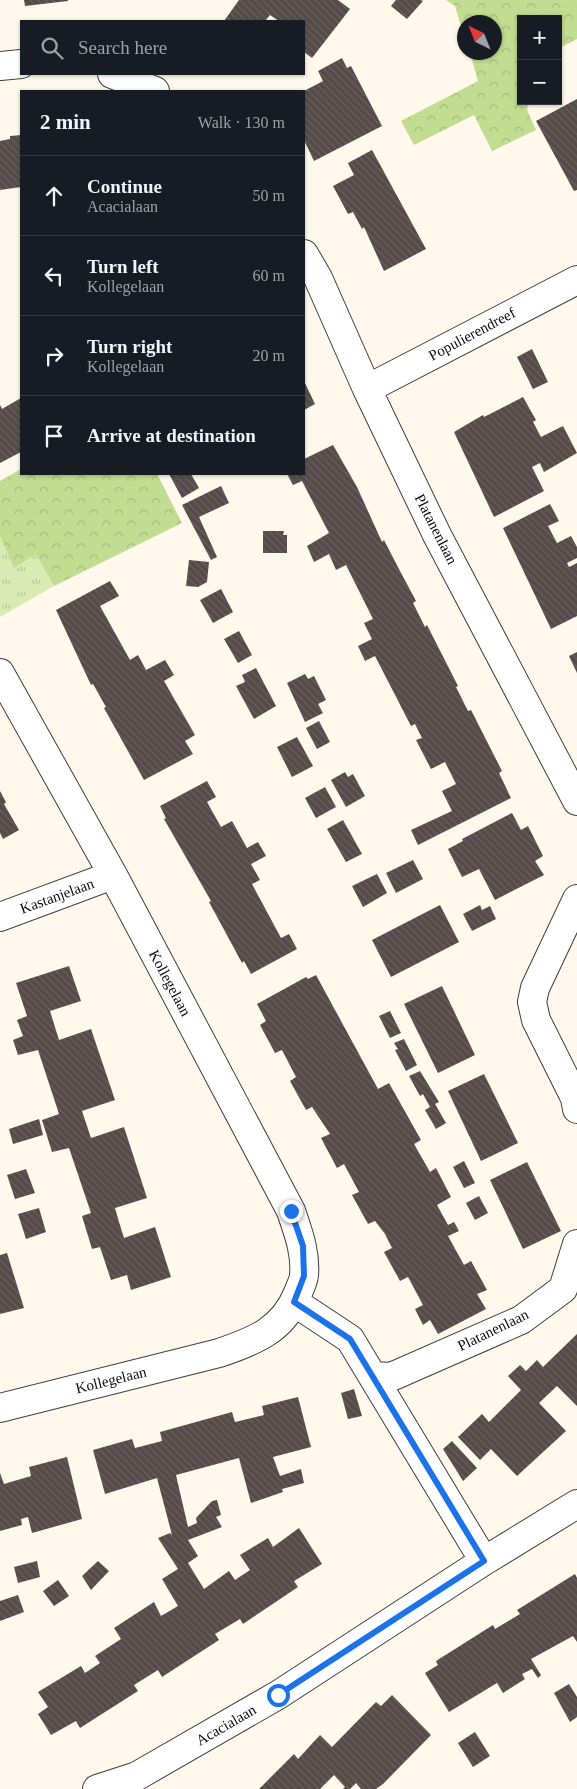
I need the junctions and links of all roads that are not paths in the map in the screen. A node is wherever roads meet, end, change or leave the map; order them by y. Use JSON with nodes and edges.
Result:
{"nodes":[{"id":1,"x":20,"y":64,"type":"edge"},
{"id":2,"x":0,"y":66,"type":"edge"},
{"id":3,"x":115,"y":75,"type":"edge"},
{"id":4,"x":152,"y":90,"type":"edge"},
{"id":5,"x":305,"y":256,"type":"edge"},
{"id":6,"x":577,"y":280,"type":"edge"},
{"id":7,"x":367,"y":389,"type":"junction"},
{"id":8,"x":0,"y":673,"type":"edge"},
{"id":9,"x":577,"y":801,"type":"edge"},
{"id":10,"x":113,"y":875,"type":"junction"},
{"id":11,"x":577,"y":899,"type":"edge"},
{"id":12,"x":0,"y":917,"type":"edge"},
{"id":13,"x":577,"y":1109,"type":"edge"},
{"id":14,"x":577,"y":1244,"type":"edge"},
{"id":15,"x":294,"y":1302,"type":"junction"},
{"id":16,"x":374,"y":1376,"type":"junction"},
{"id":17,"x":0,"y":1408,"type":"edge"},
{"id":18,"x":577,"y":1504,"type":"edge"},
{"id":19,"x":484,"y":1561,"type":"junction"},
{"id":20,"x":97,"y":1789,"type":"edge"}],
"edges":[{"from":1,"to":2,"type":"street"},
{"from":3,"to":4,"type":"street"},
{"from":5,"to":7,"type":"street","name":"Platanenlaan"},
{"from":6,"to":7,"type":"street","name":"Populierendreef"},
{"from":7,"to":9,"type":"street","name":"Platanenlaan"},
{"from":8,"to":10,"type":"street","name":"Kollegelaan"},
{"from":10,"to":12,"type":"street","name":"Kastanjelaan"},
{"from":10,"to":15,"type":"street","name":"Kollegelaan"},
{"from":11,"to":13,"type":"street"},
{"from":14,"to":16,"type":"street","name":"Platanenlaan"},
{"from":15,"to":16,"type":"street"},
{"from":15,"to":17,"type":"street","name":"Kollegelaan"},
{"from":16,"to":19,"type":"street"},
{"from":18,"to":19,"type":"street","name":"Acacialaan"},
{"from":19,"to":20,"type":"street","name":"Acacialaan"}]}
